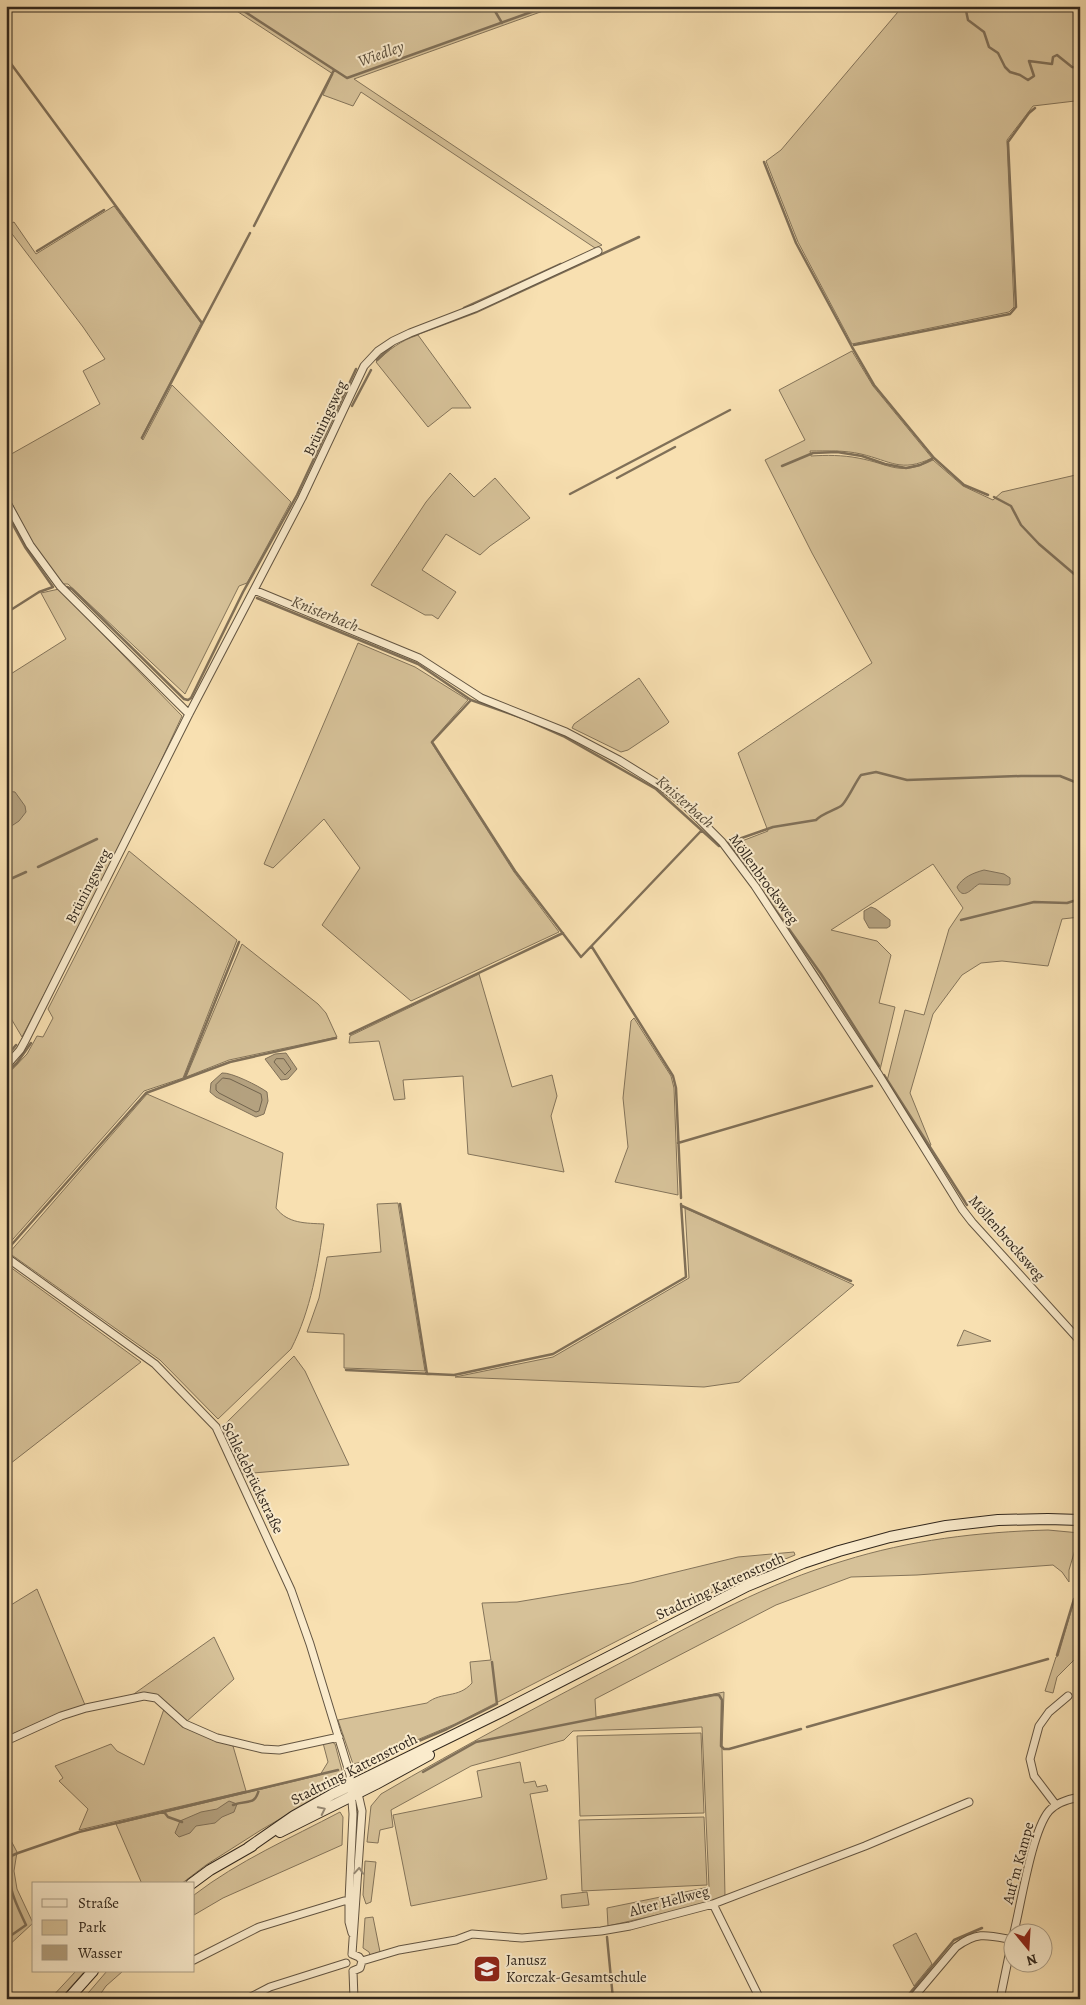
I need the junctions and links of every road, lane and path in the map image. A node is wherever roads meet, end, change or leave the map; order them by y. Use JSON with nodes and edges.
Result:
{"nodes":[{"id":1,"x":598,"y":251,"type":"dead end"},
{"id":2,"x":6,"y":501,"type":"edge"},
{"id":3,"x":254,"y":590,"type":"junction"},
{"id":4,"x":189,"y":714,"type":"junction"},
{"id":5,"x":6,"y":1066,"type":"edge"},
{"id":6,"x":6,"y":1257,"type":"edge"},
{"id":7,"x":1080,"y":1341,"type":"edge"},
{"id":8,"x":1080,"y":1520,"type":"edge"},
{"id":9,"x":1068,"y":1696,"type":"dead end"},
{"id":10,"x":339,"y":1737,"type":"junction"},
{"id":11,"x":6,"y":1741,"type":"edge"},
{"id":12,"x":353,"y":1787,"type":"junction"},
{"id":13,"x":1080,"y":1797,"type":"edge"},
{"id":14,"x":969,"y":1802,"type":"dead end"},
{"id":15,"x":1056,"y":1805,"type":"junction"},
{"id":16,"x":194,"y":1882,"type":"edge"},
{"id":17,"x":352,"y":1901,"type":"junction"},
{"id":18,"x":713,"y":1904,"type":"junction"},
{"id":19,"x":1016,"y":1922,"type":"edge"},
{"id":20,"x":1004,"y":1935,"type":"edge"},
{"id":21,"x":352,"y":1954,"type":"junction"},
{"id":22,"x":195,"y":1959,"type":"edge"},
{"id":23,"x":362,"y":1961,"type":"junction"},
{"id":24,"x":346,"y":1963,"type":"junction"},
{"id":25,"x":354,"y":1971,"type":"junction"},
{"id":26,"x":92,"y":1972,"type":"edge"},
{"id":27,"x":1006,"y":1972,"type":"edge"},
{"id":28,"x":68,"y":1999,"type":"edge"},
{"id":29,"x":247,"y":1999,"type":"edge"},
{"id":30,"x":354,"y":1999,"type":"edge"},
{"id":31,"x":760,"y":1999,"type":"edge"},
{"id":32,"x":912,"y":1999,"type":"edge"},
{"id":33,"x":1000,"y":1999,"type":"edge"}],
"edges":[{"from":1,"to":3,"type":"street","name":"Brüningsweg"},
{"from":2,"to":4,"type":"street"},
{"from":3,"to":4,"type":"street","name":"Brüningsweg"},
{"from":3,"to":7,"type":"street","name":"Möllenbrocksweg"},
{"from":4,"to":5,"type":"street","name":"Brüningsweg"},
{"from":6,"to":10,"type":"street","name":"Schledebrückstraße"},
{"from":8,"to":12,"type":"main road","name":"Stadtring Kattenstroth"},
{"from":9,"to":15,"type":"street"},
{"from":10,"to":11,"type":"street"},
{"from":10,"to":12,"type":"street","name":"Schledebrückstraße"},
{"from":12,"to":16,"type":"main road","name":"Stadtring Kattenstroth"},
{"from":12,"to":17,"type":"street","name":"Schledebrückstraße"},
{"from":13,"to":15,"type":"street"},
{"from":14,"to":18,"type":"street","name":"Alter Hellweg"},
{"from":15,"to":19,"type":"street","name":"Auf'm Kampe"},
{"from":17,"to":21,"type":"street","name":"Schledebrückstraße"},
{"from":17,"to":22,"type":"street"},
{"from":18,"to":23,"type":"street","name":"Alter Hellweg"},
{"from":18,"to":31,"type":"street"},
{"from":20,"to":32,"type":"street"},
{"from":21,"to":23,"type":"street"},
{"from":21,"to":24,"type":"street"},
{"from":23,"to":25,"type":"street"},
{"from":24,"to":25,"type":"street"},
{"from":24,"to":29,"type":"street"},
{"from":25,"to":30,"type":"street"},
{"from":26,"to":28,"type":"main road"},
{"from":27,"to":33,"type":"street","name":"Auf'm Kampe"}]}
